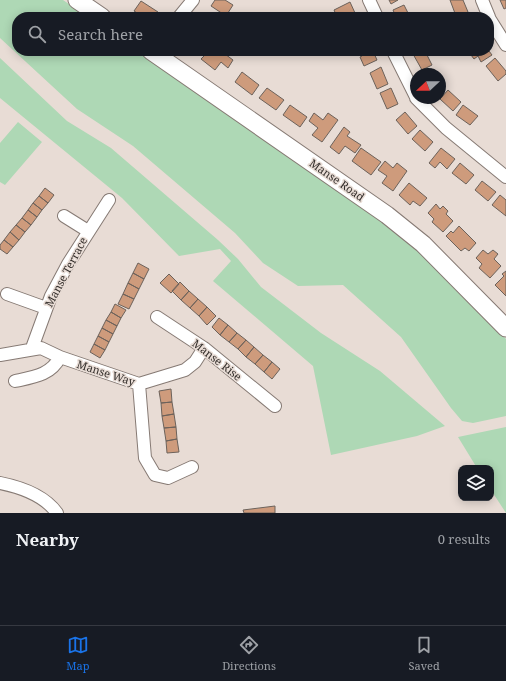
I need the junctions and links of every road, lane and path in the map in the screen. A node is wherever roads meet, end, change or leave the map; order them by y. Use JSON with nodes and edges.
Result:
{"nodes":[{"id":1,"x":77,"y":0,"type":"edge"},
{"id":2,"x":193,"y":0,"type":"edge"},
{"id":3,"x":369,"y":0,"type":"edge"},
{"id":4,"x":482,"y":0,"type":"edge"},
{"id":5,"x":95,"y":12,"type":"edge"},
{"id":6,"x":183,"y":12,"type":"edge"},
{"id":7,"x":375,"y":12,"type":"edge"},
{"id":8,"x":487,"y":12,"type":"edge"},
{"id":9,"x":494,"y":25,"type":"edge"},
{"id":10,"x":506,"y":45,"type":"edge"},
{"id":11,"x":159,"y":56,"type":"edge"},
{"id":12,"x":395,"y":56,"type":"edge"},
{"id":13,"x":410,"y":86,"type":"edge"},
{"id":14,"x":422,"y":104,"type":"edge"},
{"id":15,"x":506,"y":177,"type":"edge"},
{"id":16,"x":109,"y":200,"type":"dead end"},
{"id":17,"x":64,"y":216,"type":"dead end"},
{"id":18,"x":88,"y":231,"type":"junction"},
{"id":19,"x":7,"y":294,"type":"dead end"},
{"id":20,"x":46,"y":308,"type":"junction"},
{"id":21,"x":157,"y":317,"type":"dead end"},
{"id":22,"x":506,"y":328,"type":"edge"},
{"id":23,"x":32,"y":348,"type":"junction"},
{"id":24,"x":204,"y":348,"type":"junction"},
{"id":25,"x":0,"y":355,"type":"edge"},
{"id":26,"x":60,"y":357,"type":"junction"},
{"id":27,"x":15,"y":381,"type":"dead end"},
{"id":28,"x":138,"y":384,"type":"junction"},
{"id":29,"x":275,"y":406,"type":"dead end"},
{"id":30,"x":192,"y":467,"type":"dead end"},
{"id":31,"x":0,"y":482,"type":"edge"},
{"id":32,"x":57,"y":513,"type":"edge"}],
"edges":[{"from":1,"to":5,"type":"main road"},
{"from":2,"to":6,"type":"street"},
{"from":3,"to":7,"type":"street"},
{"from":4,"to":8,"type":"street"},
{"from":9,"to":10,"type":"street"},
{"from":11,"to":22,"type":"main road","name":"Manse Road"},
{"from":12,"to":13,"type":"street"},
{"from":14,"to":15,"type":"street"},
{"from":16,"to":18,"type":"street","name":"Manse Terrace"},
{"from":17,"to":18,"type":"street"},
{"from":18,"to":20,"type":"street","name":"Manse Terrace"},
{"from":19,"to":20,"type":"street"},
{"from":20,"to":23,"type":"street","name":"Manse Terrace"},
{"from":21,"to":24,"type":"street","name":"Manse Rise"},
{"from":23,"to":25,"type":"street","name":"Manse Way"},
{"from":23,"to":26,"type":"street","name":"Manse Way"},
{"from":24,"to":28,"type":"street","name":"Manse Way"},
{"from":24,"to":29,"type":"street","name":"Manse Rise"},
{"from":26,"to":27,"type":"street"},
{"from":26,"to":28,"type":"street","name":"Manse Way"},
{"from":28,"to":30,"type":"street"},
{"from":31,"to":32,"type":"street"}]}
